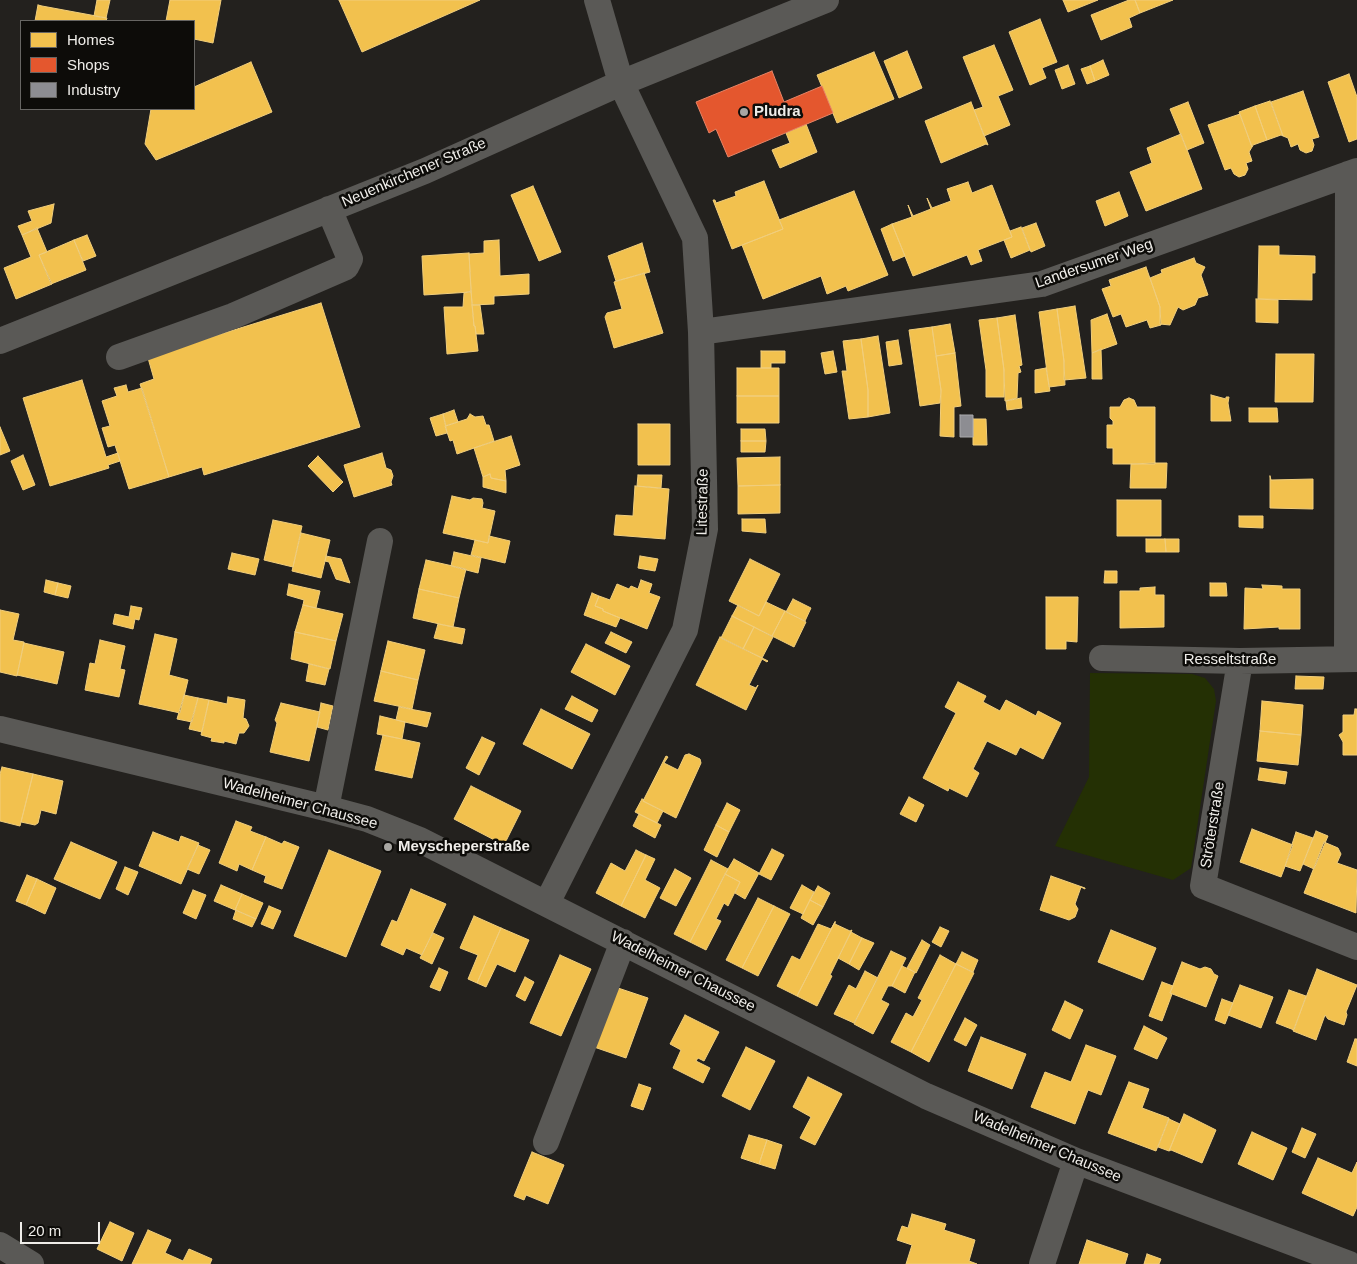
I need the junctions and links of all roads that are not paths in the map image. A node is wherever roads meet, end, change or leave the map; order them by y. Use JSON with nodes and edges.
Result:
{"nodes":[{"id":1,"x":598,"y":0,"type":"edge"},
{"id":2,"x":826,"y":0,"type":"edge"},
{"id":3,"x":621,"y":82,"type":"junction"},
{"id":4,"x":1353,"y":173,"type":"edge"},
{"id":5,"x":329,"y":209,"type":"junction"},
{"id":6,"x":701,"y":332,"type":"junction"},
{"id":7,"x":0,"y":341,"type":"edge"},
{"id":8,"x":119,"y":357,"type":"dead end"},
{"id":9,"x":380,"y":541,"type":"dead end"},
{"id":10,"x":1102,"y":658,"type":"dead end"},
{"id":11,"x":1352,"y":659,"type":"edge"},
{"id":12,"x":1240,"y":661,"type":"junction"},
{"id":13,"x":0,"y":729,"type":"edge"},
{"id":14,"x":326,"y":808,"type":"junction"},
{"id":15,"x":547,"y":903,"type":"junction"},
{"id":16,"x":624,"y":942,"type":"junction"},
{"id":17,"x":1357,"y":947,"type":"edge"},
{"id":18,"x":546,"y":1142,"type":"dead end"},
{"id":19,"x":1076,"y":1161,"type":"junction"},
{"id":20,"x":0,"y":1244,"type":"edge"},
{"id":21,"x":31,"y":1264,"type":"edge"},
{"id":22,"x":1042,"y":1264,"type":"edge"},
{"id":23,"x":1349,"y":1264,"type":"edge"}],
"edges":[{"from":1,"to":3,"type":"street","name":"Litestraße"},
{"from":2,"to":3,"type":"street","name":"Neuenkirchener Straße"},
{"from":3,"to":5,"type":"street","name":"Neuenkirchener Straße"},
{"from":3,"to":6,"type":"street","name":"Litestraße"},
{"from":4,"to":6,"type":"street","name":"Landersumer Weg"},
{"from":4,"to":11,"type":"street"},
{"from":5,"to":7,"type":"street","name":"Neuenkirchener Straße"},
{"from":5,"to":8,"type":"street"},
{"from":6,"to":15,"type":"street","name":"Litestraße"},
{"from":9,"to":14,"type":"street"},
{"from":10,"to":12,"type":"street","name":"Resseltstraße"},
{"from":11,"to":12,"type":"street","name":"Resseltstraße"},
{"from":12,"to":17,"type":"street","name":"Ströterstraße"},
{"from":13,"to":14,"type":"street","name":"Wadelheimer Chaussee"},
{"from":14,"to":15,"type":"street","name":"Wadelheimer Chaussee"},
{"from":15,"to":16,"type":"street","name":"Wadelheimer Chaussee"},
{"from":16,"to":18,"type":"street"},
{"from":16,"to":19,"type":"street","name":"Wadelheimer Chaussee"},
{"from":19,"to":22,"type":"street"},
{"from":19,"to":23,"type":"street","name":"Wadelheimer Chaussee"},
{"from":20,"to":21,"type":"street"}]}
